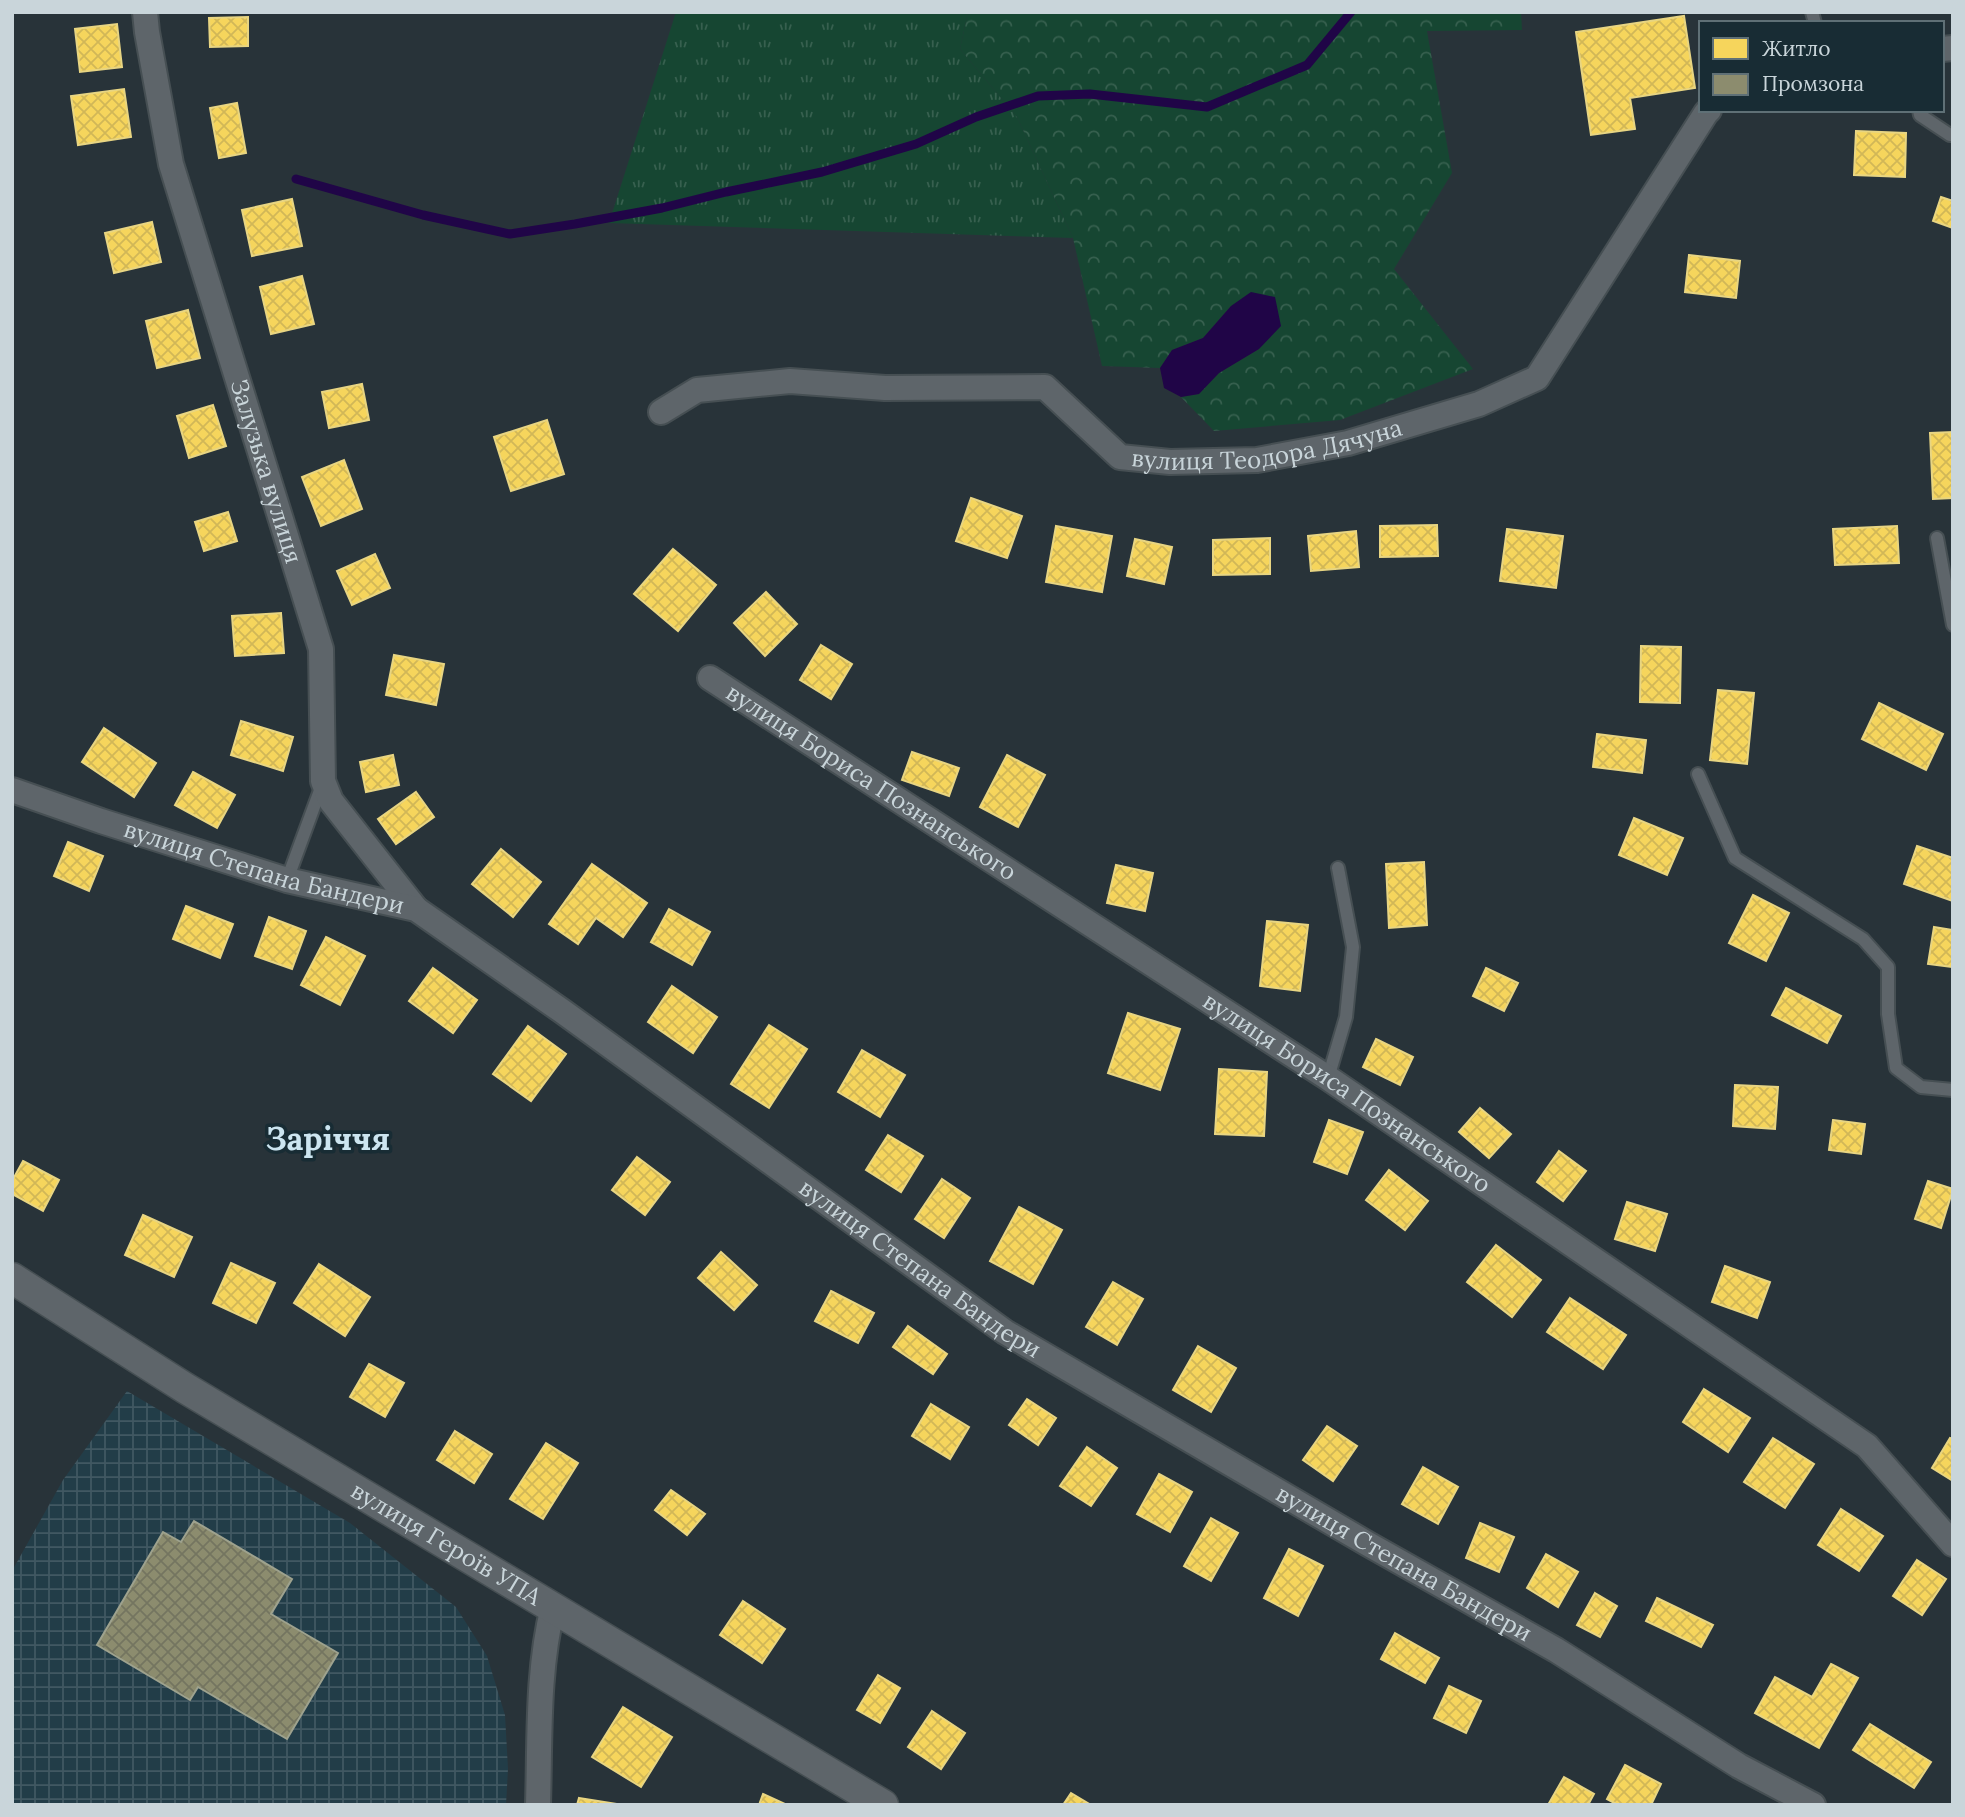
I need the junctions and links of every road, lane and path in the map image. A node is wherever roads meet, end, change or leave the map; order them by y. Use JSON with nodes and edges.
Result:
{"nodes":[{"id":1,"x":145,"y":12,"type":"edge"},
{"id":2,"x":1707,"y":112,"type":"edge"},
{"id":3,"x":1919,"y":112,"type":"edge"},
{"id":4,"x":1951,"y":135,"type":"dead end"},
{"id":5,"x":661,"y":412,"type":"dead end"},
{"id":6,"x":1937,"y":538,"type":"dead end"},
{"id":7,"x":1953,"y":625,"type":"edge"},
{"id":8,"x":710,"y":678,"type":"dead end"},
{"id":9,"x":1698,"y":774,"type":"dead end"},
{"id":10,"x":323,"y":781,"type":"junction"},
{"id":11,"x":12,"y":790,"type":"edge"},
{"id":12,"x":1338,"y":868,"type":"dead end"},
{"id":13,"x":287,"y":880,"type":"junction"},
{"id":14,"x":416,"y":909,"type":"junction"},
{"id":15,"x":1328,"y":1078,"type":"junction"},
{"id":16,"x":1953,"y":1090,"type":"edge"},
{"id":17,"x":12,"y":1278,"type":"edge"},
{"id":18,"x":1953,"y":1544,"type":"edge"},
{"id":19,"x":553,"y":1607,"type":"junction"},
{"id":20,"x":538,"y":1805,"type":"edge"},
{"id":21,"x":883,"y":1805,"type":"edge"},
{"id":22,"x":1813,"y":1805,"type":"edge"}],
"edges":[{"from":1,"to":10,"type":"street","name":"Залузька вулиця"},
{"from":2,"to":5,"type":"street","name":"вулиця Теодора Дячуна"},
{"from":3,"to":4,"type":"lane"},
{"from":6,"to":7,"type":"lane"},
{"from":8,"to":15,"type":"street","name":"вулиця Бориса Познанського"},
{"from":9,"to":16,"type":"lane"},
{"from":10,"to":13,"type":"lane"},
{"from":10,"to":14,"type":"street","name":"Залузька вулиця"},
{"from":11,"to":13,"type":"street","name":"вулиця Степана Бандери"},
{"from":12,"to":15,"type":"lane"},
{"from":13,"to":14,"type":"street","name":"вулиця Степана Бандери"},
{"from":14,"to":22,"type":"street","name":"вулиця Степана Бандери"},
{"from":15,"to":18,"type":"street","name":"вулиця Бориса Познанського"},
{"from":17,"to":19,"type":"street","name":"вулиця Героїв УПА"},
{"from":19,"to":20,"type":"street"},
{"from":19,"to":21,"type":"street","name":"вулиця Героїв УПА"}]}
